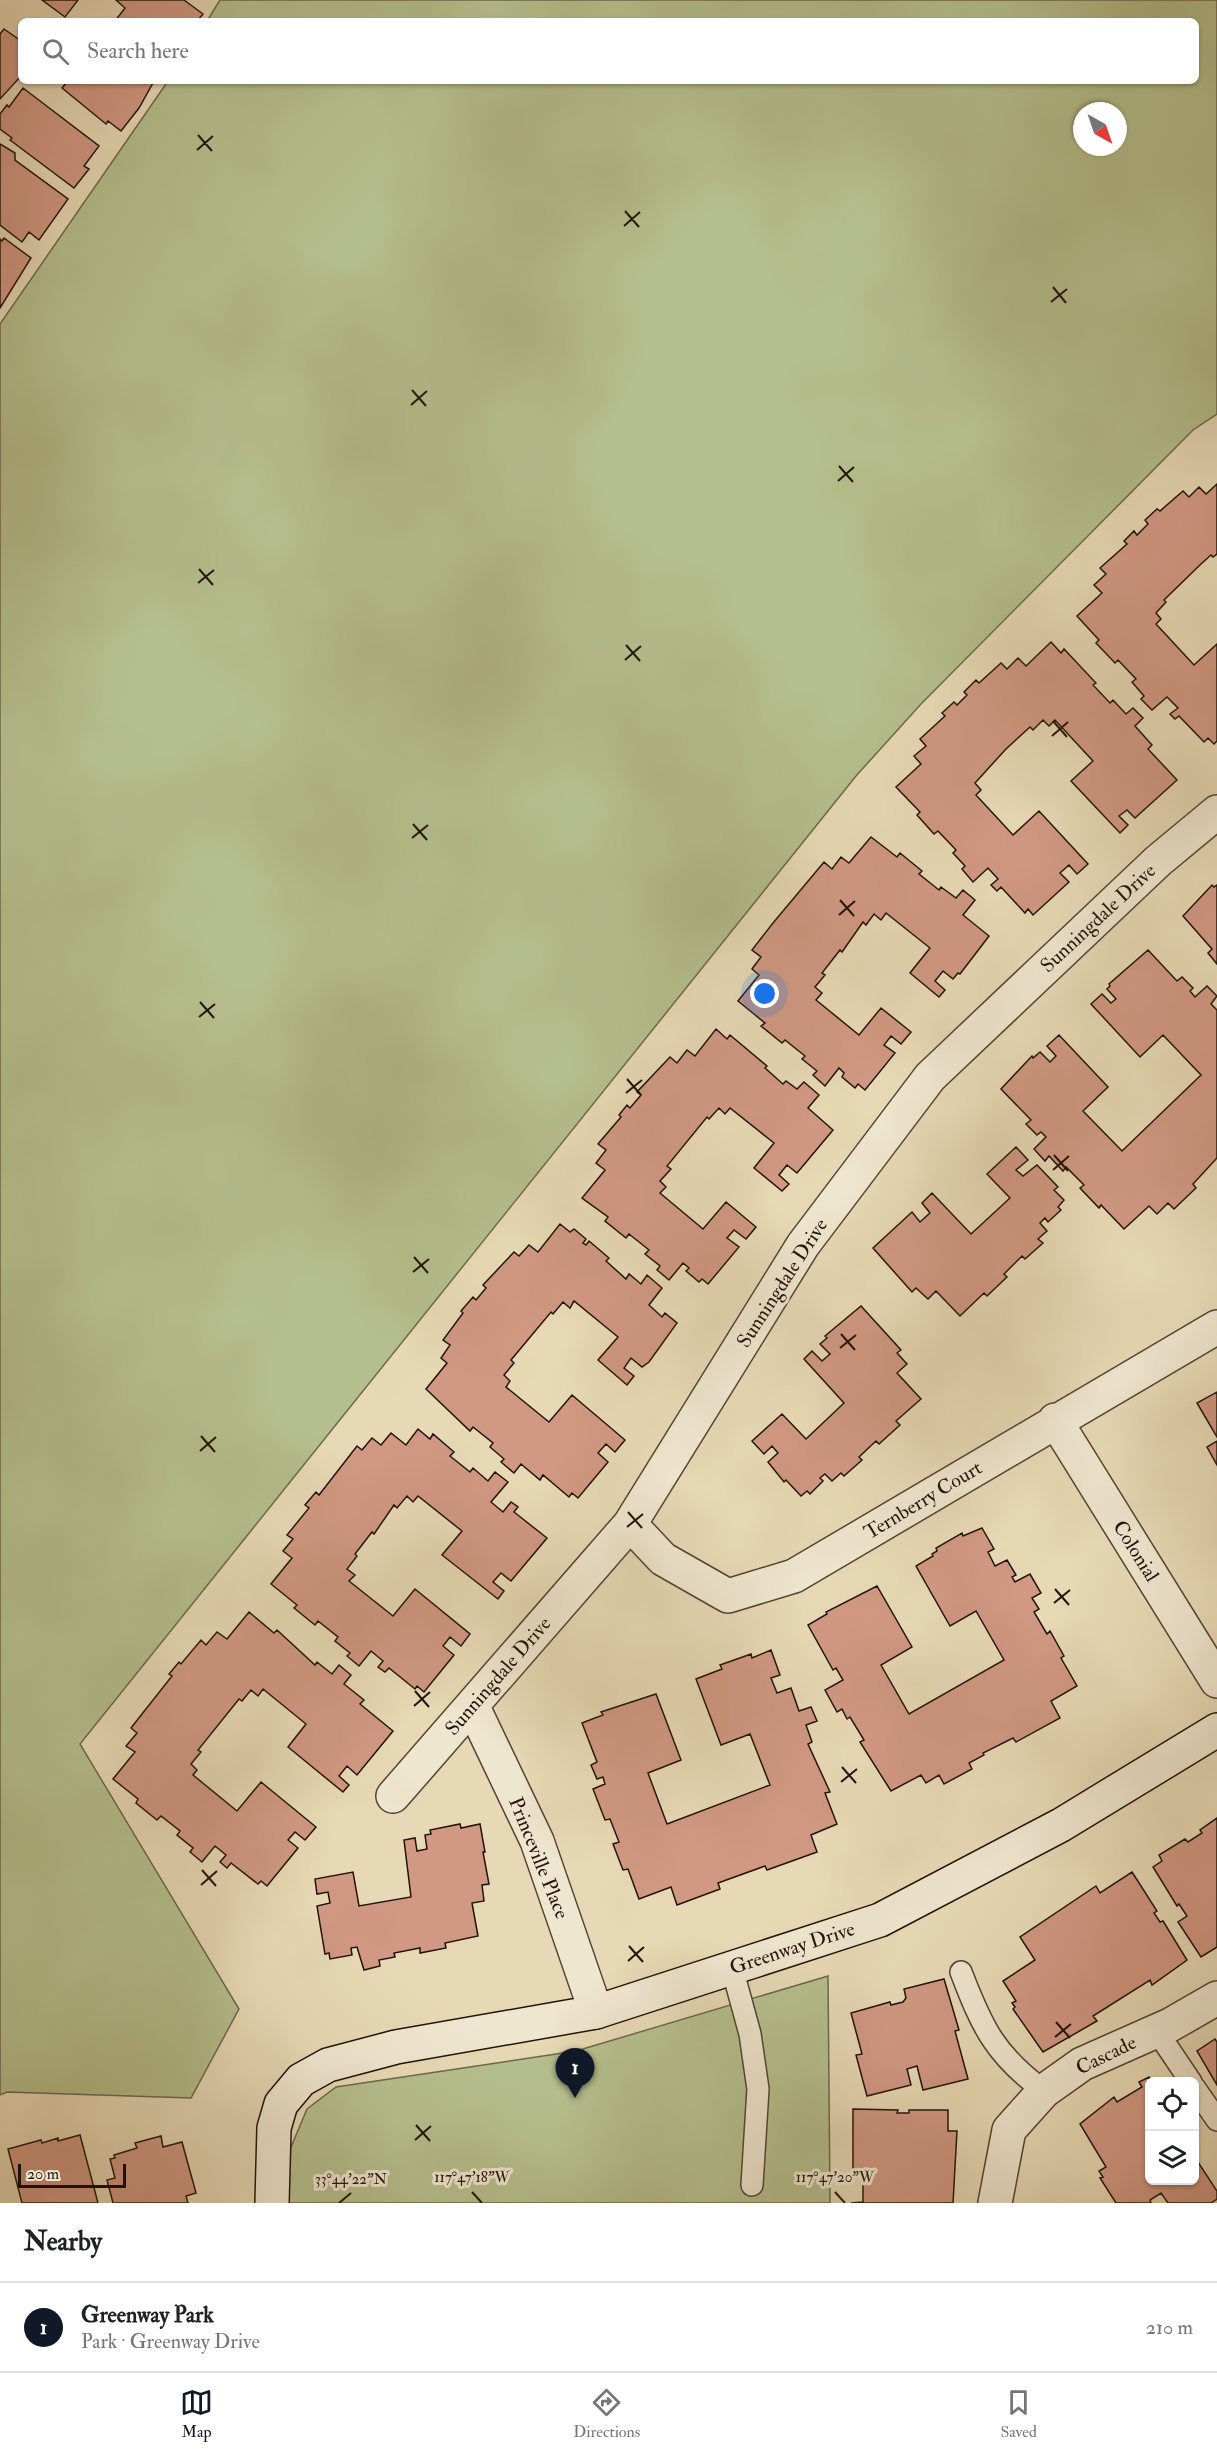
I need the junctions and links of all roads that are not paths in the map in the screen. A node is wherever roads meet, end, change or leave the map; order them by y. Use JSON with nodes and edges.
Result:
{"nodes":[{"id":1,"x":1217,"y":812,"type":"edge"},
{"id":2,"x":1217,"y":1327,"type":"edge"},
{"id":3,"x":1055,"y":1420,"type":"junction"},
{"id":4,"x":630,"y":1524,"type":"junction"},
{"id":5,"x":1217,"y":1681,"type":"edge"},
{"id":6,"x":473,"y":1707,"type":"junction"},
{"id":7,"x":1217,"y":1730,"type":"edge"},
{"id":8,"x":393,"y":1796,"type":"dead end"},
{"id":9,"x":732,"y":1968,"type":"junction"},
{"id":10,"x":961,"y":1972,"type":"dead end"},
{"id":11,"x":1217,"y":1998,"type":"edge"},
{"id":12,"x":596,"y":2012,"type":"junction"},
{"id":13,"x":1156,"y":2030,"type":"junction"},
{"id":14,"x":1188,"y":2077,"type":"edge"},
{"id":15,"x":1044,"y":2091,"type":"junction"},
{"id":16,"x":1199,"y":2094,"type":"edge"},
{"id":17,"x":1217,"y":2120,"type":"edge"},
{"id":18,"x":752,"y":2185,"type":"dead end"},
{"id":19,"x":272,"y":2203,"type":"edge"},
{"id":20,"x":995,"y":2203,"type":"edge"}],
"edges":[{"from":1,"to":4,"type":"street","name":"Sunningdale Drive"},
{"from":2,"to":3,"type":"street","name":"Ternberry Court"},
{"from":3,"to":4,"type":"street","name":"Ternberry Court"},
{"from":3,"to":5,"type":"street","name":"Colonial"},
{"from":4,"to":6,"type":"street","name":"Sunningdale Drive"},
{"from":6,"to":8,"type":"street","name":"Sunningdale Drive"},
{"from":6,"to":12,"type":"street","name":"Princeville Place"},
{"from":7,"to":9,"type":"street","name":"Greenway Drive"},
{"from":9,"to":12,"type":"street","name":"Greenway Drive"},
{"from":9,"to":18,"type":"lane"},
{"from":10,"to":15,"type":"lane"},
{"from":11,"to":13,"type":"street","name":"Cascade"},
{"from":12,"to":19,"type":"street","name":"Greenway Drive"},
{"from":13,"to":14,"type":"lane"},
{"from":13,"to":15,"type":"street","name":"Cascade"},
{"from":15,"to":20,"type":"street","name":"Cascade"},
{"from":16,"to":17,"type":"lane"}]}
